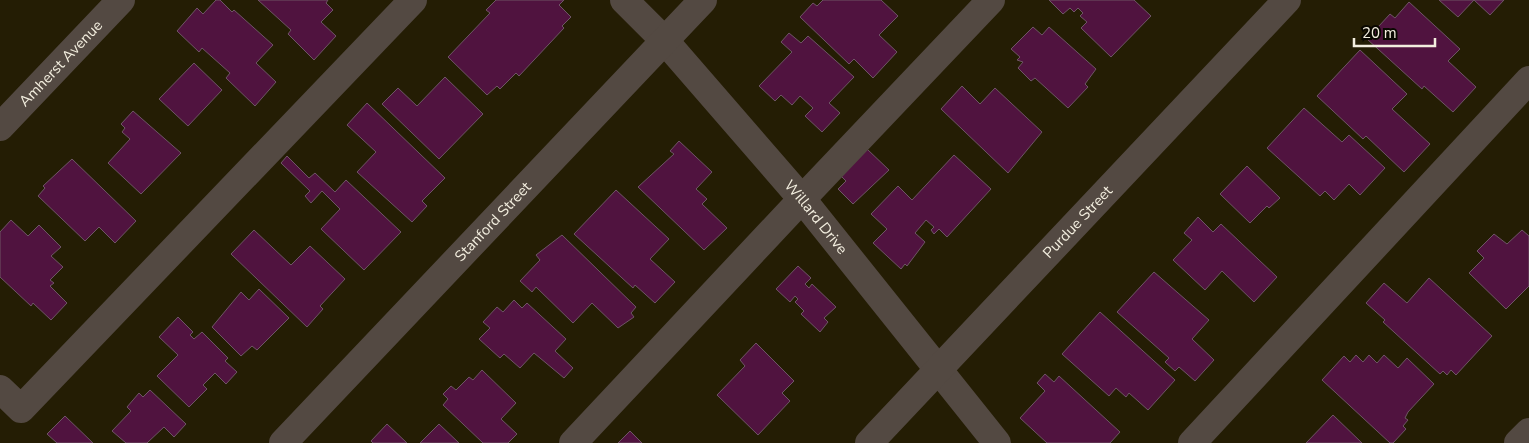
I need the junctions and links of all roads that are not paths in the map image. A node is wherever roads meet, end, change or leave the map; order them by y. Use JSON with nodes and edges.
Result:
{"nodes":[{"id":1,"x":120,"y":0,"type":"edge"},
{"id":2,"x":413,"y":0,"type":"edge"},
{"id":3,"x":624,"y":0,"type":"edge"},
{"id":4,"x":703,"y":0,"type":"edge"},
{"id":5,"x":991,"y":0,"type":"edge"},
{"id":6,"x":1287,"y":0,"type":"edge"},
{"id":7,"x":665,"y":41,"type":"junction"},
{"id":8,"x":1529,"y":80,"type":"edge"},
{"id":9,"x":0,"y":127,"type":"edge"},
{"id":10,"x":802,"y":199,"type":"junction"},
{"id":11,"x":938,"y":370,"type":"junction"},
{"id":12,"x":0,"y":389,"type":"edge"},
{"id":13,"x":1529,"y":432,"type":"edge"},
{"id":14,"x":283,"y":443,"type":"edge"},
{"id":15,"x":573,"y":443,"type":"edge"},
{"id":16,"x":869,"y":443,"type":"edge"},
{"id":17,"x":996,"y":443,"type":"edge"},
{"id":18,"x":1192,"y":443,"type":"edge"},
{"id":19,"x":1518,"y":443,"type":"edge"}],
"edges":[{"from":1,"to":9,"type":"street","name":"Amherst Avenue"},
{"from":2,"to":12,"type":"street"},
{"from":3,"to":7,"type":"street","name":"Willard Drive"},
{"from":4,"to":7,"type":"street","name":"Stanford Street"},
{"from":5,"to":10,"type":"street"},
{"from":6,"to":11,"type":"street","name":"Purdue Street"},
{"from":7,"to":10,"type":"street","name":"Willard Drive"},
{"from":7,"to":14,"type":"street","name":"Stanford Street"},
{"from":8,"to":18,"type":"street"},
{"from":10,"to":11,"type":"street","name":"Willard Drive"},
{"from":10,"to":15,"type":"street"},
{"from":11,"to":16,"type":"street","name":"Purdue Street"},
{"from":11,"to":17,"type":"street","name":"Willard Drive"},
{"from":13,"to":19,"type":"street"}]}
